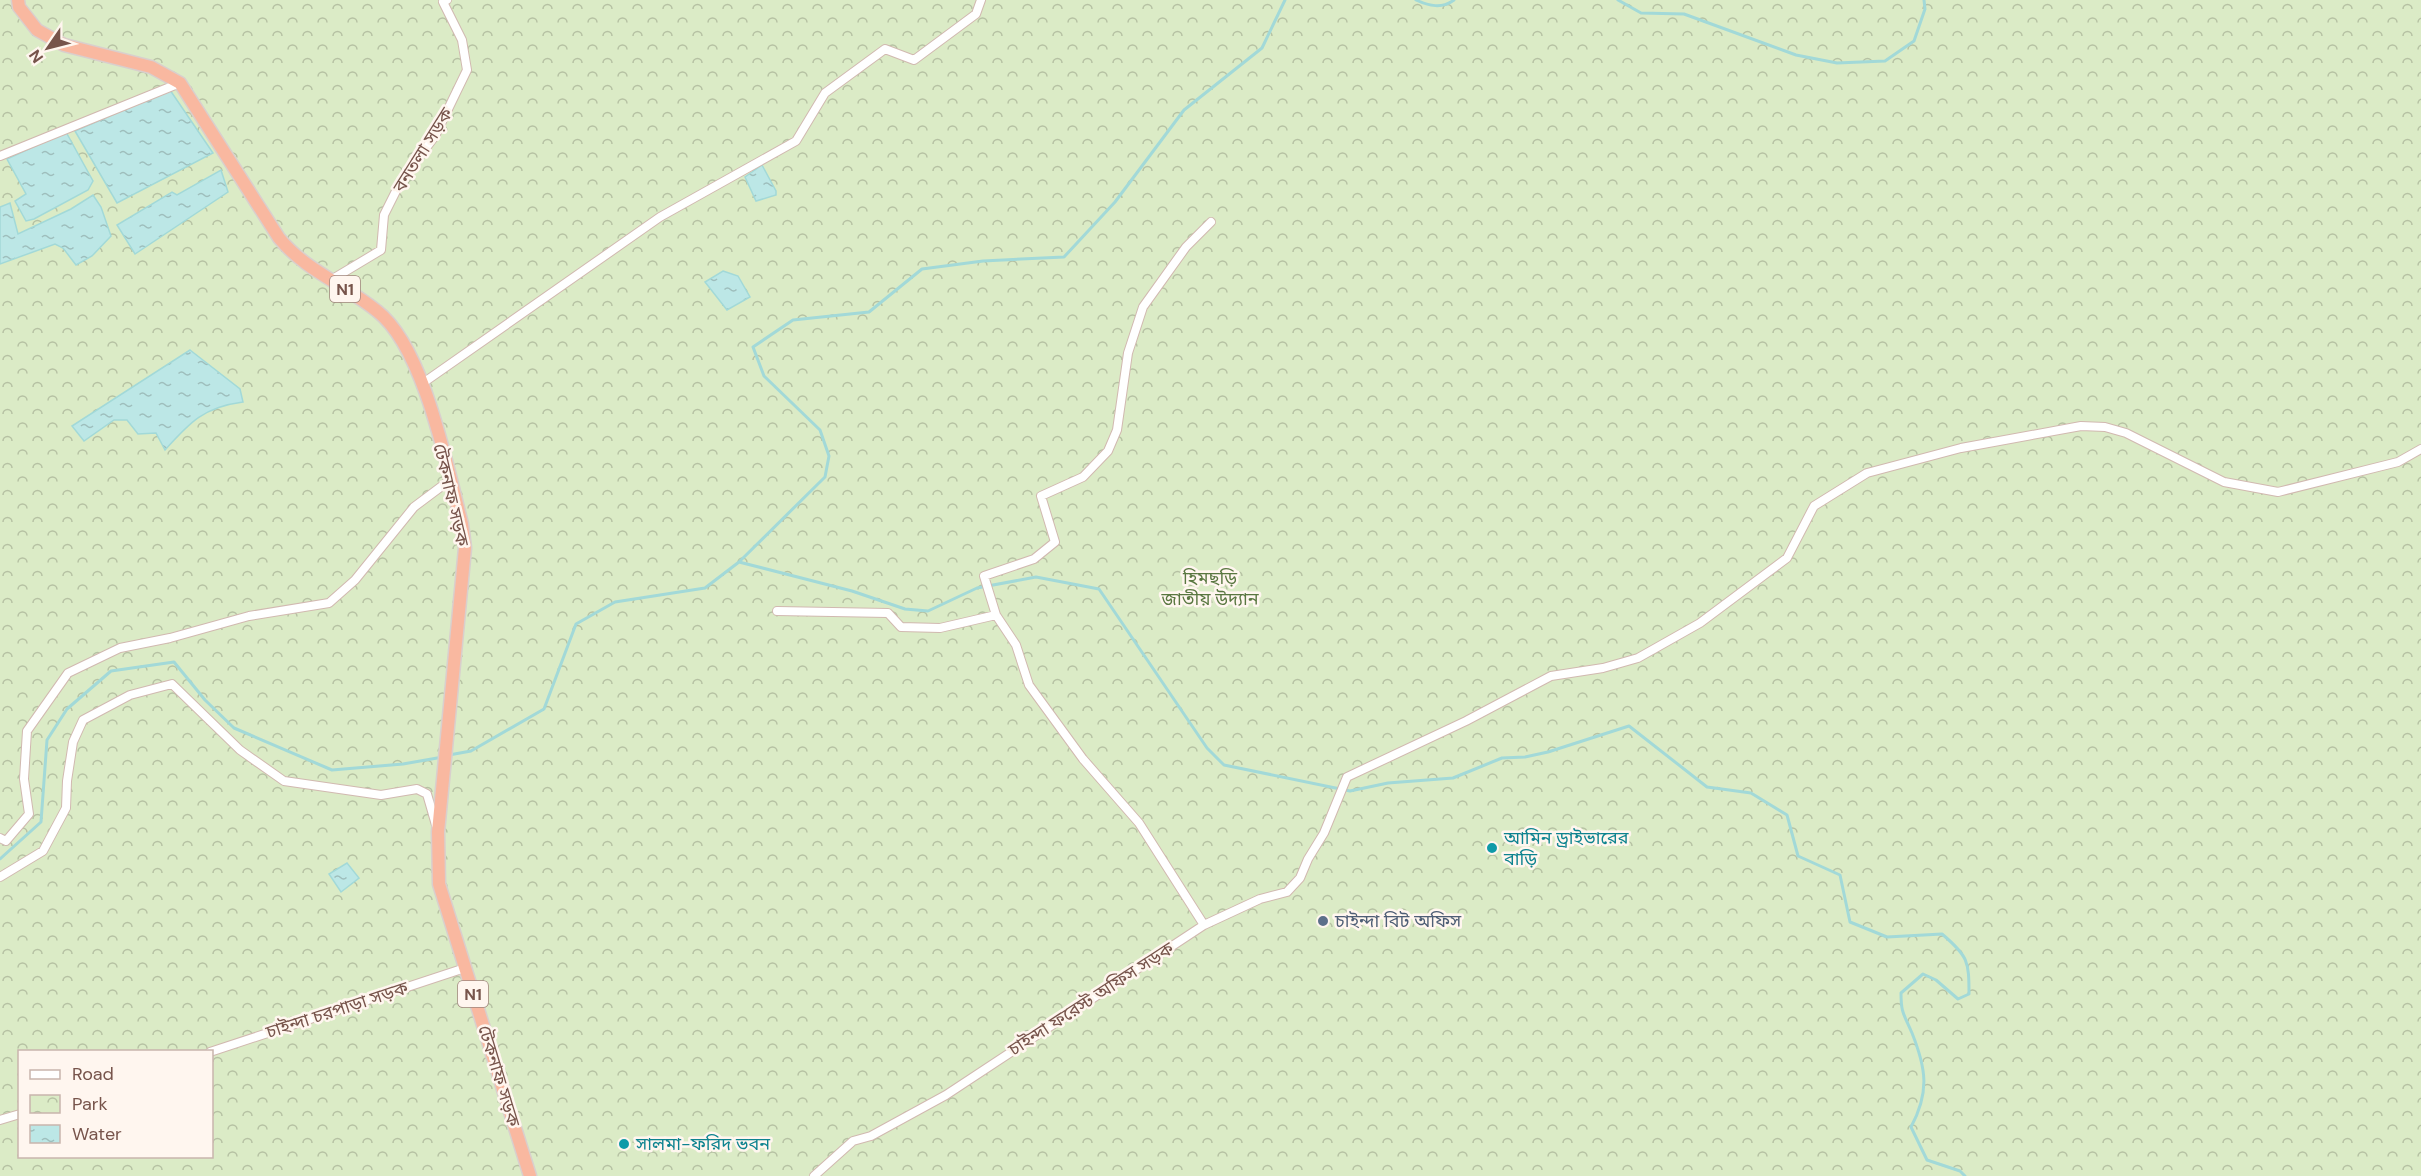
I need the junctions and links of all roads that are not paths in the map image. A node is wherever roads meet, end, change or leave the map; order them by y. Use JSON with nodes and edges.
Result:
{"nodes":[{"id":1,"x":18,"y":0,"type":"edge"},
{"id":2,"x":447,"y":0,"type":"edge"},
{"id":3,"x":981,"y":0,"type":"edge"},
{"id":4,"x":180,"y":84,"type":"junction"},
{"id":5,"x":0,"y":156,"type":"edge"},
{"id":6,"x":1211,"y":222,"type":"dead end"},
{"id":7,"x":332,"y":280,"type":"junction"},
{"id":8,"x":423,"y":383,"type":"junction"},
{"id":9,"x":2421,"y":449,"type":"edge"},
{"id":10,"x":450,"y":480,"type":"junction"},
{"id":11,"x":777,"y":611,"type":"dead end"},
{"id":12,"x":996,"y":615,"type":"junction"},
{"id":13,"x":438,"y":832,"type":"junction"},
{"id":14,"x":0,"y":838,"type":"edge"},
{"id":15,"x":0,"y":877,"type":"edge"},
{"id":16,"x":1204,"y":925,"type":"junction"},
{"id":17,"x":465,"y":968,"type":"junction"},
{"id":18,"x":213,"y":1051,"type":"edge"},
{"id":19,"x":18,"y":1115,"type":"edge"},
{"id":20,"x":0,"y":1120,"type":"edge"},
{"id":21,"x":530,"y":1176,"type":"edge"},
{"id":22,"x":814,"y":1176,"type":"edge"}],
"edges":[{"from":1,"to":4,"type":"highway","name":"টেকনাফ সড়ক","number":"N1"},
{"from":2,"to":7,"type":"street","name":"বনতলা সড়ক"},
{"from":3,"to":8,"type":"street"},
{"from":4,"to":5,"type":"street"},
{"from":4,"to":7,"type":"highway","name":"টেকনাফ সড়ক","number":"N1"},
{"from":6,"to":12,"type":"street"},
{"from":7,"to":8,"type":"highway","name":"টেকনাফ সড়ক","number":"N1"},
{"from":8,"to":10,"type":"highway","name":"টেকনাফ সড়ক","number":"N1"},
{"from":9,"to":16,"type":"street","name":"চাইন্দা ফরেস্ট অফিস সড়ক"},
{"from":10,"to":13,"type":"highway","name":"টেকনাফ সড়ক","number":"N1"},
{"from":10,"to":14,"type":"street"},
{"from":11,"to":12,"type":"street"},
{"from":12,"to":16,"type":"street"},
{"from":13,"to":15,"type":"street"},
{"from":13,"to":17,"type":"highway","name":"টেকনাফ সড়ক","number":"N1"},
{"from":16,"to":22,"type":"street","name":"চাইন্দা ফরেস্ট অফিস সড়ক"},
{"from":17,"to":18,"type":"street","name":"চাইন্দা চরপাড়া সড়ক"},
{"from":17,"to":21,"type":"highway","name":"টেকনাফ সড়ক","number":"N1"},
{"from":19,"to":20,"type":"street"}]}
